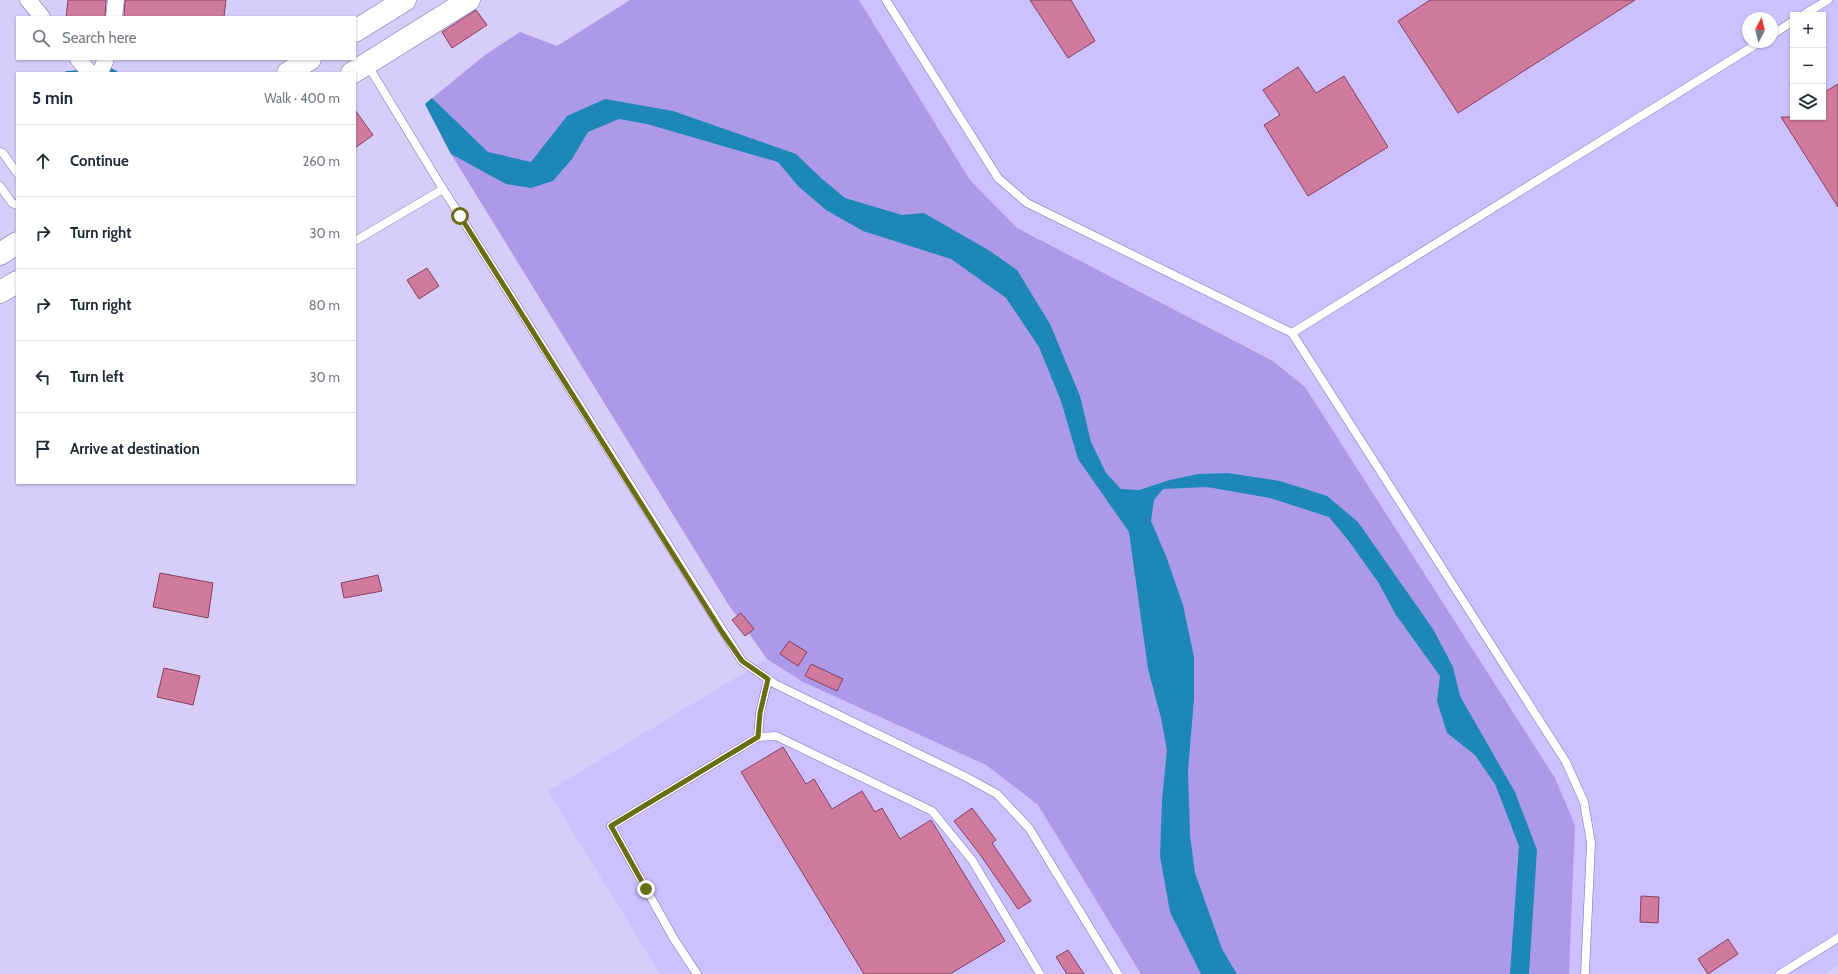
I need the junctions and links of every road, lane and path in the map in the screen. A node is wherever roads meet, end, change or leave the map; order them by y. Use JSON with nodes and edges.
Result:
{"nodes":[{"id":1,"x":28,"y":0,"type":"edge"},
{"id":2,"x":116,"y":0,"type":"edge"},
{"id":3,"x":405,"y":0,"type":"edge"},
{"id":4,"x":469,"y":0,"type":"edge"},
{"id":5,"x":886,"y":0,"type":"edge"},
{"id":6,"x":1828,"y":0,"type":"edge"},
{"id":7,"x":1808,"y":12,"type":"edge"},
{"id":8,"x":41,"y":16,"type":"edge"},
{"id":9,"x":114,"y":16,"type":"edge"},
{"id":10,"x":1790,"y":24,"type":"edge"},
{"id":11,"x":356,"y":30,"type":"edge"},
{"id":12,"x":1778,"y":31,"type":"edge"},
{"id":13,"x":1750,"y":48,"type":"edge"},
{"id":14,"x":356,"y":52,"type":"edge"},
{"id":15,"x":79,"y":60,"type":"edge"},
{"id":16,"x":308,"y":60,"type":"edge"},
{"id":17,"x":359,"y":68,"type":"edge"},
{"id":18,"x":89,"y":72,"type":"edge"},
{"id":19,"x":290,"y":72,"type":"edge"},
{"id":20,"x":0,"y":152,"type":"edge"},
{"id":21,"x":16,"y":172,"type":"edge"},
{"id":22,"x":0,"y":186,"type":"edge"},
{"id":23,"x":443,"y":189,"type":"junction"},
{"id":24,"x":16,"y":205,"type":"edge"},
{"id":25,"x":356,"y":240,"type":"edge"},
{"id":26,"x":16,"y":244,"type":"edge"},
{"id":27,"x":0,"y":254,"type":"edge"},
{"id":28,"x":16,"y":283,"type":"edge"},
{"id":29,"x":0,"y":292,"type":"edge"},
{"id":30,"x":1292,"y":333,"type":"junction"},
{"id":31,"x":768,"y":679,"type":"junction"},
{"id":32,"x":758,"y":737,"type":"junction"},
{"id":33,"x":1838,"y":938,"type":"edge"},
{"id":34,"x":697,"y":974,"type":"edge"},
{"id":35,"x":1040,"y":974,"type":"edge"},
{"id":36,"x":1118,"y":974,"type":"edge"},
{"id":37,"x":1585,"y":974,"type":"edge"},
{"id":38,"x":1780,"y":974,"type":"edge"}],
"edges":[{"from":1,"to":8,"type":"street"},
{"from":2,"to":9,"type":"street"},
{"from":3,"to":11,"type":"street"},
{"from":4,"to":17,"type":"street"},
{"from":5,"to":30,"type":"lane"},
{"from":6,"to":7,"type":"lane"},
{"from":10,"to":12,"type":"lane"},
{"from":13,"to":30,"type":"lane"},
{"from":14,"to":17,"type":"street"},
{"from":15,"to":18,"type":"street"},
{"from":16,"to":19,"type":"street"},
{"from":17,"to":23,"type":"lane"},
{"from":20,"to":21,"type":"lane"},
{"from":22,"to":24,"type":"lane"},
{"from":23,"to":25,"type":"lane"},
{"from":23,"to":31,"type":"lane"},
{"from":26,"to":27,"type":"street"},
{"from":28,"to":29,"type":"street"},
{"from":30,"to":37,"type":"lane"},
{"from":31,"to":32,"type":"lane"},
{"from":31,"to":36,"type":"lane"},
{"from":32,"to":34,"type":"lane"},
{"from":32,"to":35,"type":"lane"},
{"from":33,"to":38,"type":"lane"}]}
